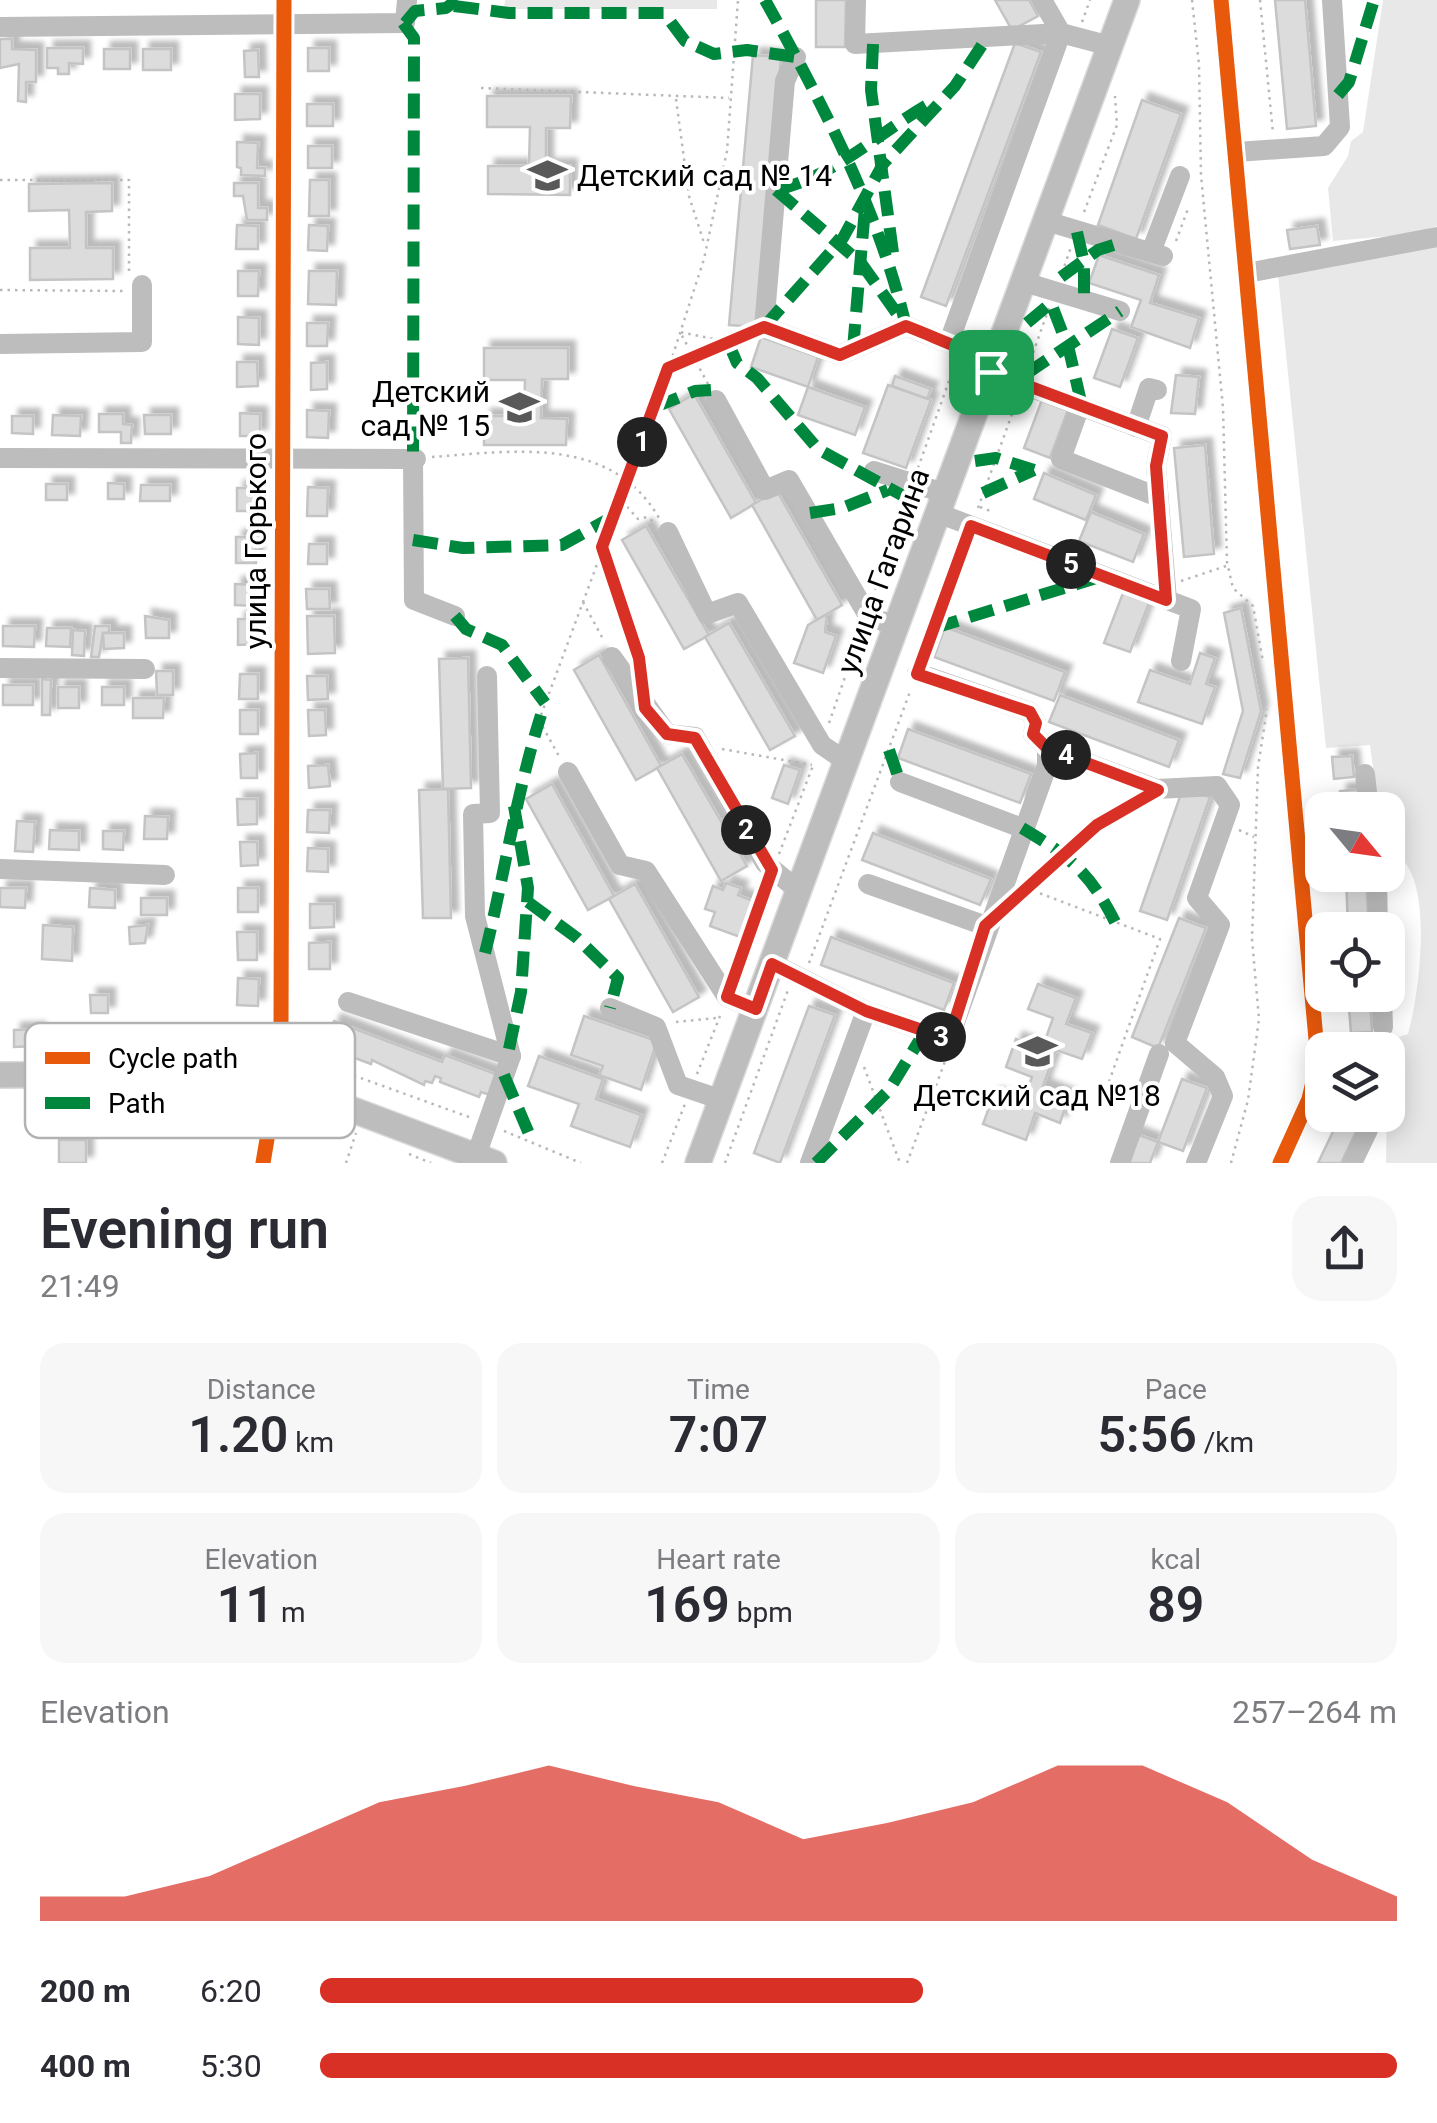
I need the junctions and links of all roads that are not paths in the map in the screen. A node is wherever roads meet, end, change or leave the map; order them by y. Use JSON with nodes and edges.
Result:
{"nodes":[{"id":1,"x":284,"y":0,"type":"edge"},
{"id":2,"x":408,"y":0,"type":"edge"},
{"id":3,"x":856,"y":0,"type":"edge"},
{"id":4,"x":1042,"y":0,"type":"edge"},
{"id":5,"x":1127,"y":0,"type":"edge"},
{"id":6,"x":1221,"y":0,"type":"edge"},
{"id":7,"x":1332,"y":0,"type":"edge"},
{"id":8,"x":284,"y":24,"type":"junction"},
{"id":9,"x":0,"y":27,"type":"edge"},
{"id":10,"x":1069,"y":34,"type":"junction"},
{"id":11,"x":1110,"y":46,"type":"junction"},
{"id":12,"x":796,"y":57,"type":"dead end"},
{"id":13,"x":1236,"y":152,"type":"junction"},
{"id":14,"x":1180,"y":176,"type":"dead end"},
{"id":15,"x":1046,"y":221,"type":"junction"},
{"id":16,"x":1437,"y":236,"type":"edge"},
{"id":17,"x":1247,"y":273,"type":"junction"},
{"id":18,"x":1024,"y":282,"type":"junction"},
{"id":19,"x":142,"y":285,"type":"dead end"},
{"id":20,"x":1120,"y":311,"type":"dead end"},
{"id":21,"x":0,"y":344,"type":"edge"},
{"id":22,"x":954,"y":347,"type":"junction"},
{"id":23,"x":993,"y":366,"type":"junction"},
{"id":24,"x":1157,"y":390,"type":"dead end"},
{"id":25,"x":714,"y":395,"type":"road end"},
{"id":26,"x":1080,"y":406,"type":"junction"},
{"id":27,"x":1136,"y":426,"type":"junction"},
{"id":28,"x":284,"y":457,"type":"junction"},
{"id":29,"x":0,"y":458,"type":"edge"},
{"id":30,"x":874,"y":470,"type":"dead end"},
{"id":31,"x":1158,"y":498,"type":"junction"},
{"id":32,"x":943,"y":504,"type":"junction"},
{"id":33,"x":668,"y":532,"type":"road end"},
{"id":34,"x":1166,"y":593,"type":"junction"},
{"id":35,"x":455,"y":616,"type":"dead end"},
{"id":36,"x":897,"y":628,"type":"junction"},
{"id":37,"x":612,"y":657,"type":"road end"},
{"id":38,"x":1181,"y":661,"type":"dead end"},
{"id":39,"x":0,"y":668,"type":"edge"},
{"id":40,"x":145,"y":669,"type":"dead end"},
{"id":41,"x":917,"y":674,"type":"road end"},
{"id":42,"x":488,"y":676,"type":"dead end"},
{"id":43,"x":1047,"y":748,"type":"junction"},
{"id":44,"x":847,"y":762,"type":"junction"},
{"id":45,"x":568,"y":772,"type":"road end"},
{"id":46,"x":1365,"y":774,"type":"dead end"},
{"id":47,"x":900,"y":782,"type":"dead end"},
{"id":48,"x":1367,"y":792,"type":"edge"},
{"id":49,"x":1022,"y":828,"type":"junction"},
{"id":50,"x":0,"y":868,"type":"edge"},
{"id":51,"x":165,"y":875,"type":"dead end"},
{"id":52,"x":868,"y":884,"type":"dead end"},
{"id":53,"x":799,"y":891,"type":"junction"},
{"id":54,"x":1312,"y":912,"type":"edge"},
{"id":55,"x":986,"y":926,"type":"junction"},
{"id":56,"x":790,"y":973,"type":"junction"},
{"id":57,"x":348,"y":1002,"type":"dead end"},
{"id":58,"x":610,"y":1008,"type":"dead end"},
{"id":59,"x":756,"y":1009,"type":"junction"},
{"id":60,"x":866,"y":1011,"type":"junction"},
{"id":61,"x":1317,"y":1012,"type":"edge"},
{"id":62,"x":1383,"y":1012,"type":"edge"},
{"id":63,"x":281,"y":1023,"type":"edge"},
{"id":64,"x":1384,"y":1026,"type":"dead end"},
{"id":65,"x":1158,"y":1054,"type":"dead end"},
{"id":66,"x":511,"y":1056,"type":"junction"},
{"id":67,"x":0,"y":1075,"type":"edge"},
{"id":68,"x":25,"y":1075,"type":"edge"},
{"id":69,"x":722,"y":1100,"type":"junction"},
{"id":70,"x":355,"y":1103,"type":"edge"},
{"id":71,"x":1367,"y":1132,"type":"edge"},
{"id":72,"x":269,"y":1138,"type":"edge"},
{"id":73,"x":485,"y":1160,"type":"edge"},
{"id":74,"x":264,"y":1163,"type":"edge"},
{"id":75,"x":698,"y":1163,"type":"edge"},
{"id":76,"x":810,"y":1163,"type":"edge"},
{"id":77,"x":1120,"y":1163,"type":"edge"},
{"id":78,"x":1196,"y":1163,"type":"edge"},
{"id":79,"x":1280,"y":1163,"type":"edge"},
{"id":80,"x":1352,"y":1163,"type":"edge"}],
"edges":[{"from":1,"to":8,"type":"street","name":"улица Горького"},
{"from":2,"to":8,"type":"street"},
{"from":3,"to":10,"type":"street"},
{"from":4,"to":10,"type":"street"},
{"from":5,"to":11,"type":"main road","name":"улица Гагарина"},
{"from":6,"to":13,"type":"street"},
{"from":7,"to":13,"type":"street"},
{"from":8,"to":9,"type":"street"},
{"from":8,"to":28,"type":"street","name":"улица Горького"},
{"from":10,"to":11,"type":"street"},
{"from":10,"to":22,"type":"street"},
{"from":11,"to":15,"type":"main road","name":"улица Гагарина"},
{"from":12,"to":22,"type":"street"},
{"from":13,"to":17,"type":"street"},
{"from":14,"to":15,"type":"street"},
{"from":15,"to":18,"type":"main road","name":"улица Гагарина"},
{"from":16,"to":17,"type":"street"},
{"from":17,"to":54,"type":"street"},
{"from":18,"to":20,"type":"street"},
{"from":18,"to":23,"type":"main road","name":"улица Гагарина"},
{"from":19,"to":21,"type":"street"},
{"from":22,"to":23,"type":"street"},
{"from":23,"to":26,"type":"street"},
{"from":23,"to":32,"type":"main road","name":"улица Гагарина"},
{"from":24,"to":27,"type":"street"},
{"from":25,"to":36,"type":"street"},
{"from":26,"to":27,"type":"street"},
{"from":26,"to":31,"type":"street"},
{"from":27,"to":31,"type":"street"},
{"from":28,"to":29,"type":"street"},
{"from":28,"to":35,"type":"street"},
{"from":28,"to":63,"type":"street","name":"улица Горького"},
{"from":30,"to":32,"type":"street"},
{"from":31,"to":34,"type":"street"},
{"from":32,"to":34,"type":"street"},
{"from":32,"to":36,"type":"main road","name":"улица Гагарина"},
{"from":33,"to":44,"type":"street"},
{"from":34,"to":38,"type":"street"},
{"from":36,"to":44,"type":"main road","name":"улица Гагарина"},
{"from":37,"to":53,"type":"street"},
{"from":39,"to":40,"type":"street"},
{"from":41,"to":43,"type":"street"},
{"from":42,"to":66,"type":"street"},
{"from":43,"to":49,"type":"street"},
{"from":43,"to":78,"type":"street"},
{"from":44,"to":53,"type":"main road","name":"улица Гагарина"},
{"from":45,"to":59,"type":"street"},
{"from":46,"to":48,"type":"street"},
{"from":47,"to":49,"type":"street"},
{"from":49,"to":55,"type":"street"},
{"from":50,"to":51,"type":"street"},
{"from":52,"to":55,"type":"street"},
{"from":53,"to":56,"type":"main road","name":"улица Гагарина"},
{"from":55,"to":60,"type":"street"},
{"from":56,"to":59,"type":"main road","name":"улица Гагарина"},
{"from":56,"to":60,"type":"street"},
{"from":57,"to":66,"type":"street"},
{"from":58,"to":69,"type":"street"},
{"from":59,"to":69,"type":"main road","name":"улица Гагарина"},
{"from":60,"to":76,"type":"street"},
{"from":61,"to":79,"type":"street"},
{"from":62,"to":64,"type":"street"},
{"from":65,"to":77,"type":"street"},
{"from":66,"to":73,"type":"street"},
{"from":67,"to":68,"type":"main road"},
{"from":69,"to":75,"type":"main road","name":"улица Гагарина"},
{"from":70,"to":73,"type":"main road"},
{"from":71,"to":80,"type":"street"},
{"from":72,"to":74,"type":"street","name":"улица Горького"}]}
